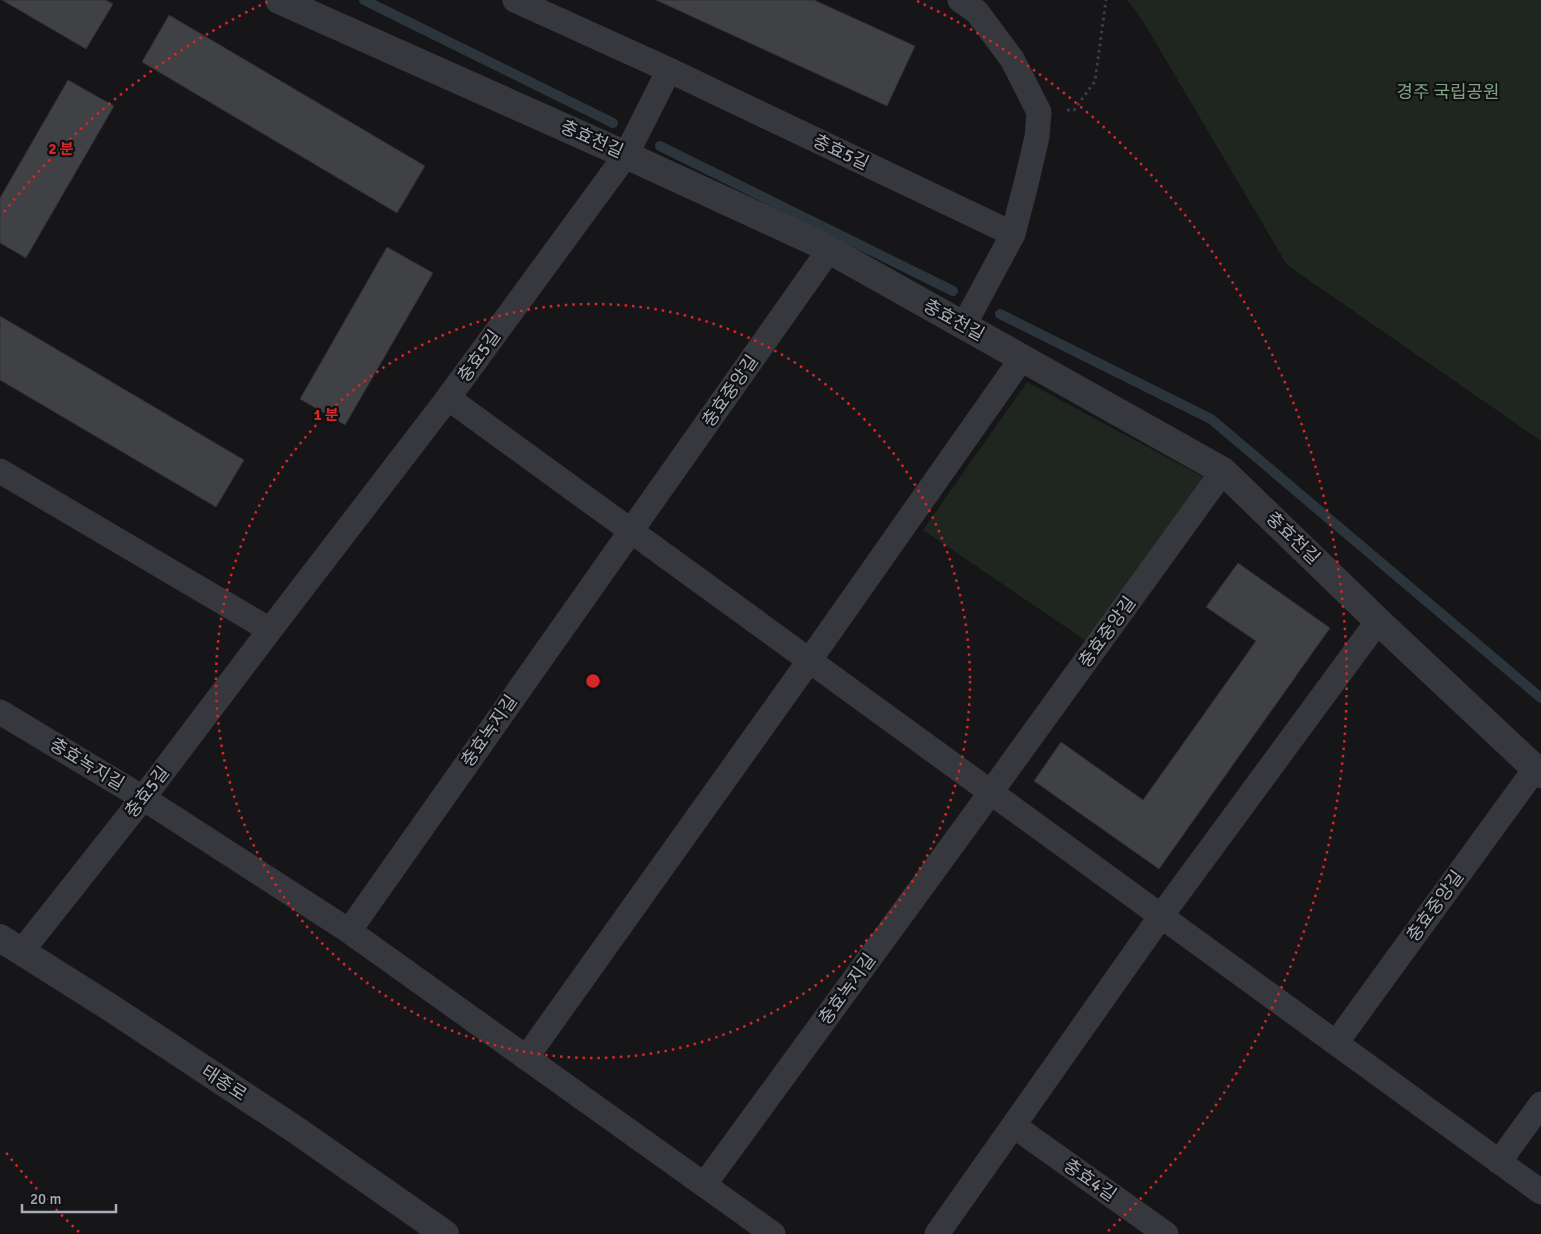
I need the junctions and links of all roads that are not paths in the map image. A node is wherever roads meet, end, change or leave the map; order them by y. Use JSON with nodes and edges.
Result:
{"nodes":[{"id":1,"x":279,"y":0,"type":"edge"},
{"id":2,"x":515,"y":0,"type":"edge"},
{"id":3,"x":960,"y":0,"type":"edge"},
{"id":4,"x":668,"y":70,"type":"junction"},
{"id":5,"x":626,"y":154,"type":"junction"},
{"id":6,"x":1013,"y":234,"type":"junction"},
{"id":7,"x":829,"y":250,"type":"junction"},
{"id":8,"x":964,"y":325,"type":"junction"},
{"id":9,"x":1022,"y":358,"type":"junction"},
{"id":10,"x":448,"y":398,"type":"junction"},
{"id":11,"x":0,"y":471,"type":"edge"},
{"id":12,"x":1223,"y":471,"type":"junction"},
{"id":13,"x":630,"y":531,"type":"junction"},
{"id":14,"x":1378,"y":621,"type":"junction"},
{"id":15,"x":270,"y":630,"type":"junction"},
{"id":16,"x":809,"y":661,"type":"junction"},
{"id":17,"x":0,"y":712,"type":"edge"},
{"id":18,"x":1538,"y":772,"type":"edge"},
{"id":19,"x":991,"y":792,"type":"junction"},
{"id":20,"x":144,"y":798,"type":"junction"},
{"id":21,"x":1160,"y":916,"type":"junction"},
{"id":22,"x":349,"y":931,"type":"junction"},
{"id":23,"x":11,"y":944,"type":"edge"},
{"id":24,"x":1336,"y":1043,"type":"junction"},
{"id":25,"x":526,"y":1058,"type":"junction"},
{"id":26,"x":1541,"y":1104,"type":"edge"},
{"id":27,"x":1014,"y":1126,"type":"junction"},
{"id":28,"x":1500,"y":1162,"type":"junction"},
{"id":29,"x":704,"y":1185,"type":"junction"},
{"id":30,"x":1541,"y":1192,"type":"edge"},
{"id":31,"x":445,"y":1234,"type":"edge"},
{"id":32,"x":772,"y":1234,"type":"edge"},
{"id":33,"x":937,"y":1234,"type":"edge"},
{"id":34,"x":1166,"y":1234,"type":"edge"}],
"edges":[{"from":1,"to":5,"type":"street","name":"충효천길"},
{"from":2,"to":4,"type":"street","name":"충효5길"},
{"from":3,"to":6,"type":"street"},
{"from":4,"to":5,"type":"street","name":"충효5길"},
{"from":4,"to":6,"type":"street","name":"충효5길"},
{"from":5,"to":7,"type":"street","name":"충효천길"},
{"from":5,"to":10,"type":"street","name":"충효5길"},
{"from":6,"to":8,"type":"street"},
{"from":7,"to":8,"type":"street","name":"충효천길"},
{"from":7,"to":13,"type":"street","name":"충효중앙길"},
{"from":8,"to":9,"type":"street","name":"충효천길"},
{"from":9,"to":12,"type":"street","name":"충효천길"},
{"from":9,"to":16,"type":"street"},
{"from":10,"to":13,"type":"street"},
{"from":10,"to":15,"type":"street","name":"충효5길"},
{"from":11,"to":15,"type":"street"},
{"from":12,"to":14,"type":"street","name":"충효천길"},
{"from":12,"to":19,"type":"street","name":"충효중앙길"},
{"from":13,"to":16,"type":"street"},
{"from":13,"to":22,"type":"street","name":"충효녹지길"},
{"from":14,"to":18,"type":"street","name":"충효천길"},
{"from":14,"to":21,"type":"street"},
{"from":15,"to":20,"type":"street","name":"충효5길"},
{"from":16,"to":19,"type":"street"},
{"from":16,"to":25,"type":"street"},
{"from":17,"to":20,"type":"street","name":"충효녹지길"},
{"from":18,"to":24,"type":"street","name":"충효중앙길"},
{"from":19,"to":21,"type":"street"},
{"from":19,"to":29,"type":"street","name":"충효녹지길"},
{"from":20,"to":22,"type":"street","name":"충효녹지길"},
{"from":20,"to":23,"type":"street","name":"충효5길"},
{"from":21,"to":24,"type":"street"},
{"from":21,"to":27,"type":"street"},
{"from":22,"to":25,"type":"street","name":"충효녹지길"},
{"from":23,"to":31,"type":"street","name":"태종로"},
{"from":24,"to":28,"type":"street"},
{"from":25,"to":29,"type":"street","name":"충효녹지길"},
{"from":26,"to":28,"type":"street"},
{"from":27,"to":33,"type":"street"},
{"from":27,"to":34,"type":"street","name":"충효4길"},
{"from":28,"to":30,"type":"street"},
{"from":29,"to":32,"type":"street","name":"충효녹지길"}]}
